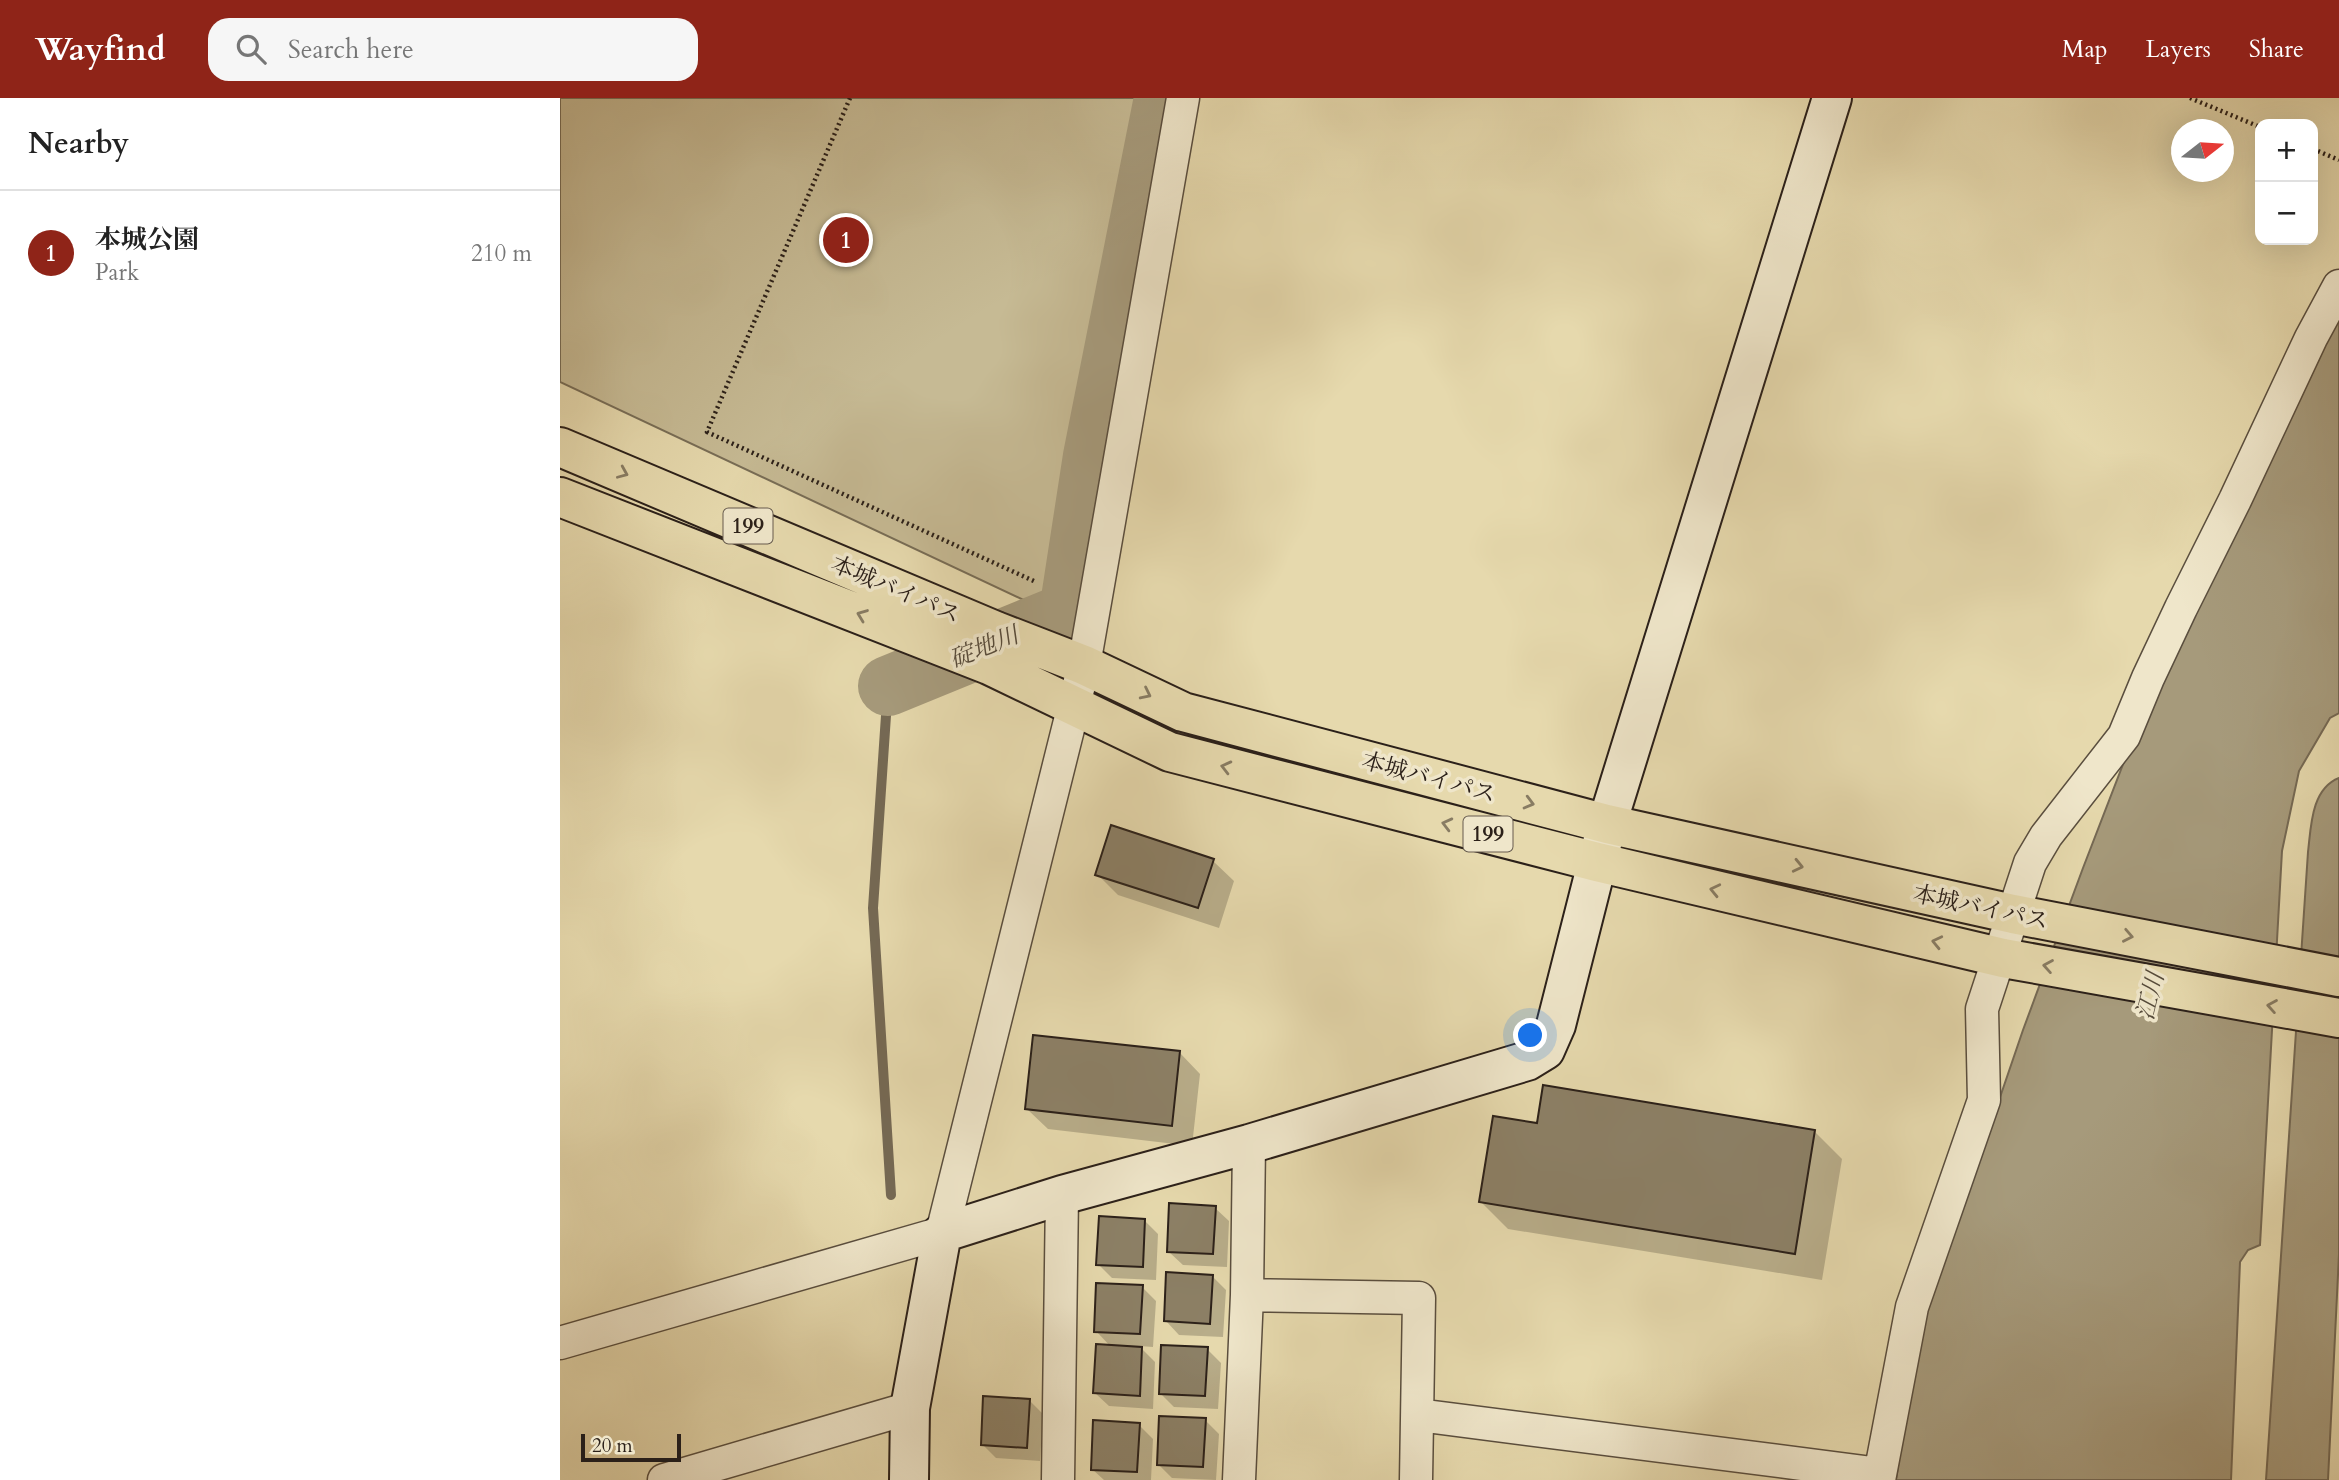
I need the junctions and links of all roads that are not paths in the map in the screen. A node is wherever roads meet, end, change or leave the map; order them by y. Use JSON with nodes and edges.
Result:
{"nodes":[{"id":1,"x":1183,"y":98,"type":"edge"},
{"id":2,"x":1832,"y":98,"type":"edge"},
{"id":3,"x":2339,"y":286,"type":"edge"},
{"id":4,"x":560,"y":447,"type":"edge"},
{"id":5,"x":560,"y":497,"type":"edge"},
{"id":6,"x":931,"y":623,"type":"junction"},
{"id":7,"x":1084,"y":664,"type":"junction"},
{"id":8,"x":1072,"y":705,"type":"junction"},
{"id":9,"x":1607,"y":824,"type":"junction"},
{"id":10,"x":1597,"y":862,"type":"junction"},
{"id":11,"x":2013,"y":914,"type":"junction"},
{"id":12,"x":2001,"y":957,"type":"junction"},
{"id":13,"x":2339,"y":977,"type":"edge"},
{"id":14,"x":2339,"y":1018,"type":"edge"},
{"id":15,"x":1249,"y":1144,"type":"junction"},
{"id":16,"x":1062,"y":1195,"type":"junction"},
{"id":17,"x":942,"y":1233,"type":"junction"},
{"id":18,"x":1247,"y":1295,"type":"junction"},
{"id":19,"x":560,"y":1343,"type":"edge"},
{"id":20,"x":911,"y":1408,"type":"junction"},
{"id":21,"x":1418,"y":1415,"type":"junction"},
{"id":22,"x":714,"y":1473,"type":"edge"},
{"id":23,"x":1880,"y":1477,"type":"edge"},
{"id":24,"x":664,"y":1480,"type":"edge"},
{"id":25,"x":909,"y":1480,"type":"edge"},
{"id":26,"x":1058,"y":1480,"type":"edge"},
{"id":27,"x":1239,"y":1480,"type":"edge"},
{"id":28,"x":1416,"y":1480,"type":"edge"}],
"edges":[{"from":1,"to":7,"type":"street"},
{"from":2,"to":9,"type":"street"},
{"from":3,"to":11,"type":"street"},
{"from":4,"to":6,"type":"highway","name":"本城バイパス","number":"199","one_way":true},
{"from":6,"to":5,"type":"highway","name":"本城バイパス","number":"199","one_way":true},
{"from":6,"to":7,"type":"highway","name":"本城バイパス","number":"199"},
{"from":6,"to":8,"type":"highway","name":"本城バイパス","number":"199"},
{"from":7,"to":8,"type":"street"},
{"from":7,"to":9,"type":"highway","name":"本城バイパス","number":"199","one_way":true},
{"from":10,"to":8,"type":"highway","name":"本城バイパス","number":"199","one_way":true},
{"from":8,"to":17,"type":"street"},
{"from":9,"to":10,"type":"street"},
{"from":9,"to":11,"type":"highway","name":"本城バイパス","number":"199","one_way":true},
{"from":12,"to":10,"type":"highway","name":"本城バイパス","number":"199","one_way":true},
{"from":10,"to":15,"type":"street"},
{"from":11,"to":12,"type":"street"},
{"from":11,"to":13,"type":"highway","name":"本城バイパス","number":"199","one_way":true},
{"from":14,"to":12,"type":"highway","name":"本城バイパス","number":"199","one_way":true},
{"from":12,"to":23,"type":"street"},
{"from":15,"to":16,"type":"street"},
{"from":15,"to":18,"type":"street"},
{"from":16,"to":17,"type":"street"},
{"from":16,"to":26,"type":"street"},
{"from":17,"to":19,"type":"street"},
{"from":17,"to":20,"type":"street"},
{"from":18,"to":21,"type":"street"},
{"from":18,"to":27,"type":"street"},
{"from":20,"to":22,"type":"street"},
{"from":20,"to":25,"type":"street"},
{"from":21,"to":23,"type":"street"},
{"from":21,"to":28,"type":"street"},
{"from":22,"to":24,"type":"street"}]}
